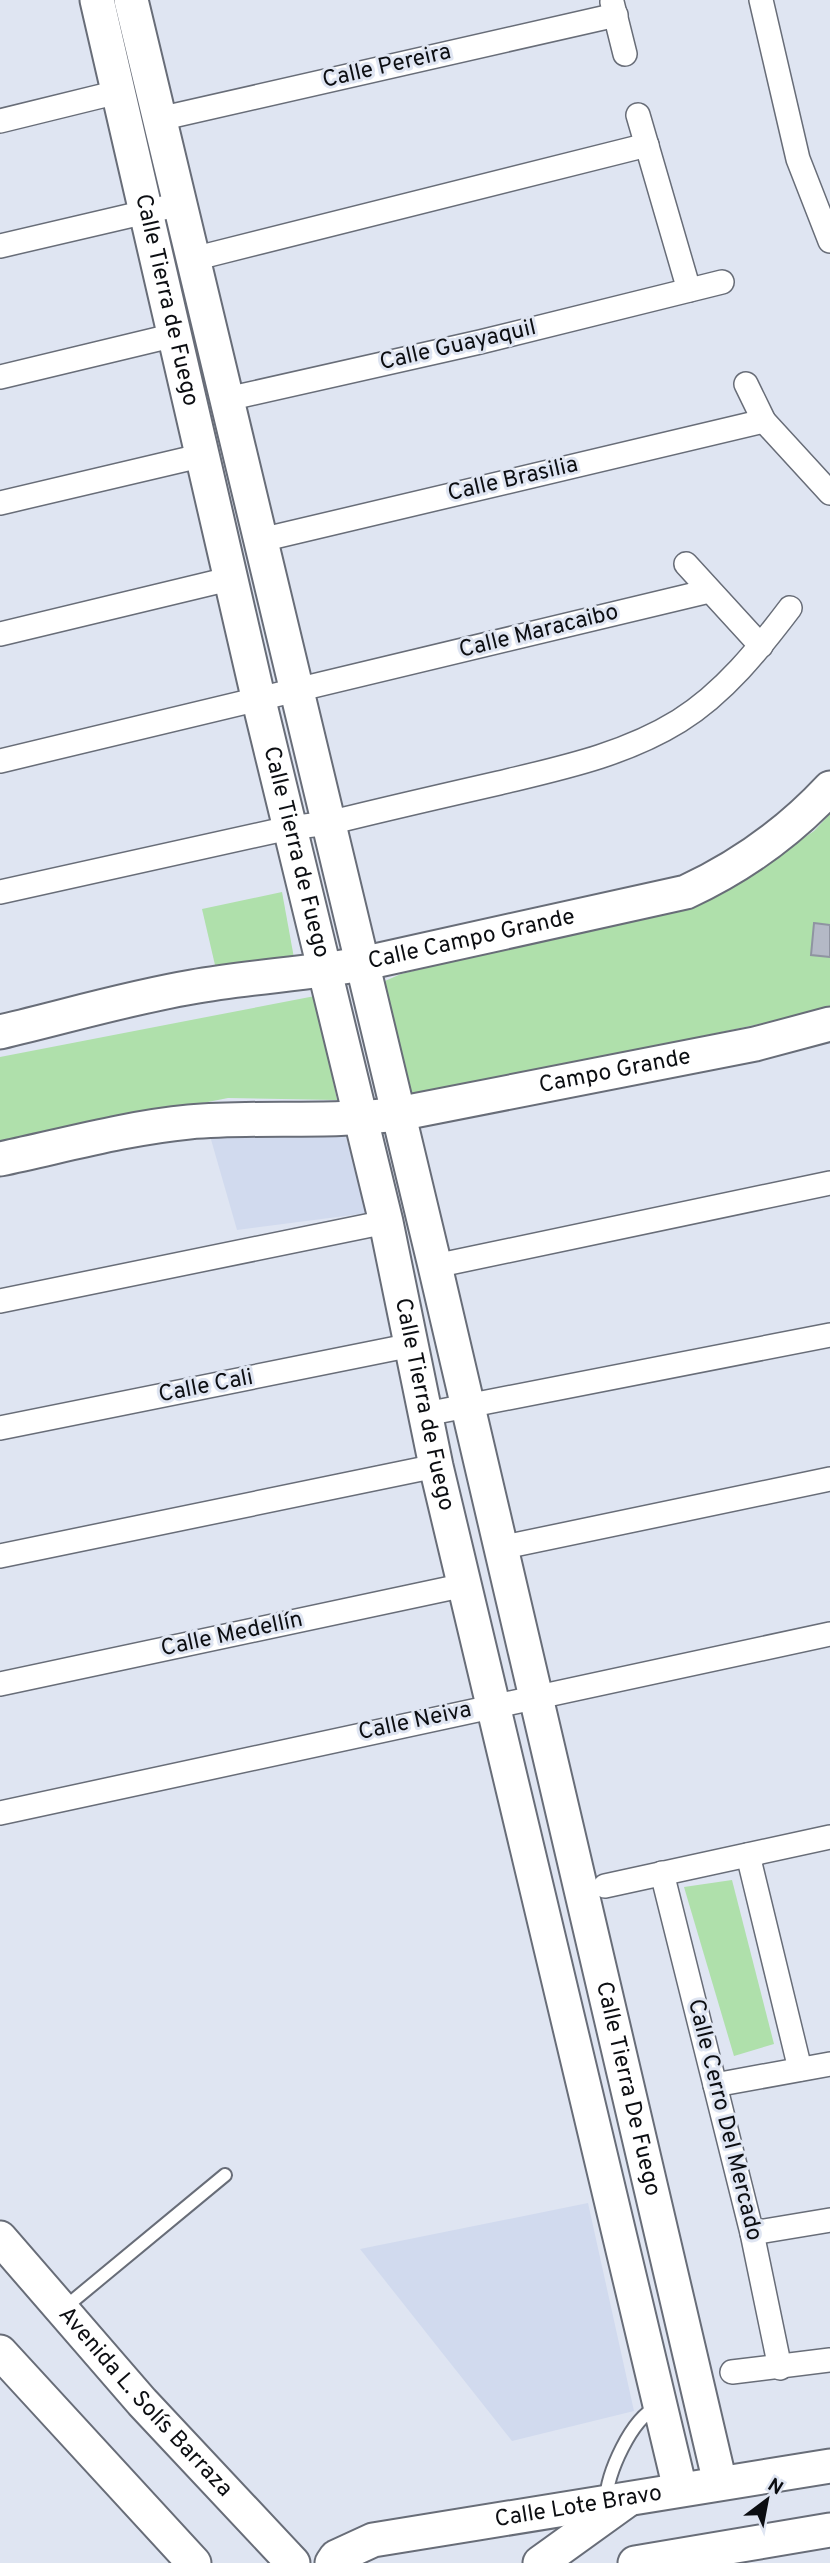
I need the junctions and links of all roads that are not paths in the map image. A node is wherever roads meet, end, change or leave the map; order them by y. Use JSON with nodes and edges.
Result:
{"nodes":[{"id":1,"x":97,"y":0,"type":"edge"},
{"id":2,"x":131,"y":0,"type":"edge"},
{"id":3,"x":761,"y":0,"type":"edge"},
{"id":4,"x":614,"y":7,"type":"edge"},
{"id":5,"x":625,"y":54,"type":"dead end"},
{"id":6,"x":118,"y":92,"type":"junction"},
{"id":7,"x":638,"y":115,"type":"dead end"},
{"id":8,"x":159,"y":119,"type":"junction"},
{"id":9,"x":0,"y":121,"type":"edge"},
{"id":10,"x":647,"y":145,"type":"junction"},
{"id":11,"x":180,"y":204,"type":"junction"},
{"id":12,"x":146,"y":213,"type":"junction"},
{"id":13,"x":830,"y":241,"type":"edge"},
{"id":14,"x":0,"y":246,"type":"edge"},
{"id":15,"x":193,"y":259,"type":"junction"},
{"id":16,"x":722,"y":282,"type":"dead end"},
{"id":17,"x":689,"y":290,"type":"junction"},
{"id":18,"x":175,"y":335,"type":"junction"},
{"id":19,"x":0,"y":377,"type":"edge"},
{"id":20,"x":746,"y":384,"type":"dead end"},
{"id":21,"x":227,"y":399,"type":"junction"},
{"id":22,"x":764,"y":421,"type":"junction"},
{"id":23,"x":204,"y":455,"type":"junction"},
{"id":24,"x":830,"y":494,"type":"edge"},
{"id":25,"x":0,"y":503,"type":"edge"},
{"id":26,"x":261,"y":540,"type":"junction"},
{"id":27,"x":685,"y":564,"type":"dead end"},
{"id":28,"x":233,"y":578,"type":"junction"},
{"id":29,"x":709,"y":591,"type":"junction"},
{"id":30,"x":790,"y":608,"type":"dead end"},
{"id":31,"x":0,"y":634,"type":"edge"},
{"id":32,"x":761,"y":646,"type":"junction"},
{"id":33,"x":296,"y":692,"type":"junction"},
{"id":34,"x":259,"y":701,"type":"junction"},
{"id":35,"x":0,"y":761,"type":"edge"},
{"id":36,"x":830,"y":788,"type":"edge"},
{"id":37,"x":328,"y":823,"type":"junction"},
{"id":38,"x":289,"y":828,"type":"junction"},
{"id":39,"x":0,"y":892,"type":"edge"},
{"id":40,"x":361,"y":964,"type":"junction"},
{"id":41,"x":324,"y":970,"type":"junction"},
{"id":42,"x":830,"y":1024,"type":"edge"},
{"id":43,"x":0,"y":1032,"type":"edge"},
{"id":44,"x":398,"y":1114,"type":"junction"},
{"id":45,"x":361,"y":1119,"type":"junction"},
{"id":46,"x":0,"y":1160,"type":"edge"},
{"id":47,"x":830,"y":1183,"type":"edge"},
{"id":48,"x":386,"y":1222,"type":"junction"},
{"id":49,"x":435,"y":1266,"type":"junction"},
{"id":50,"x":0,"y":1301,"type":"edge"},
{"id":51,"x":830,"y":1335,"type":"edge"},
{"id":52,"x":412,"y":1345,"type":"junction"},
{"id":53,"x":467,"y":1406,"type":"junction"},
{"id":54,"x":426,"y":1414,"type":"junction"},
{"id":55,"x":0,"y":1428,"type":"edge"},
{"id":56,"x":436,"y":1466,"type":"junction"},
{"id":57,"x":830,"y":1479,"type":"edge"},
{"id":58,"x":500,"y":1548,"type":"junction"},
{"id":59,"x":0,"y":1556,"type":"edge"},
{"id":60,"x":465,"y":1586,"type":"junction"},
{"id":61,"x":830,"y":1634,"type":"edge"},
{"id":62,"x":0,"y":1684,"type":"edge"},
{"id":63,"x":536,"y":1696,"type":"junction"},
{"id":64,"x":495,"y":1704,"type":"junction"},
{"id":65,"x":0,"y":1813,"type":"edge"},
{"id":66,"x":830,"y":1837,"type":"edge"},
{"id":67,"x":748,"y":1855,"type":"junction"},
{"id":68,"x":662,"y":1873,"type":"junction"},
{"id":69,"x":605,"y":1886,"type":"dead end"},
{"id":70,"x":830,"y":2064,"type":"edge"},
{"id":71,"x":800,"y":2069,"type":"junction"},
{"id":72,"x":715,"y":2085,"type":"junction"},
{"id":73,"x":225,"y":2175,"type":"dead end"},
{"id":74,"x":830,"y":2220,"type":"edge"},
{"id":75,"x":752,"y":2232,"type":"junction"},
{"id":76,"x":0,"y":2238,"type":"edge"},
{"id":77,"x":61,"y":2311,"type":"junction"},
{"id":78,"x":0,"y":2352,"type":"edge"},
{"id":79,"x":830,"y":2360,"type":"edge"},
{"id":80,"x":780,"y":2368,"type":"junction"},
{"id":81,"x":732,"y":2372,"type":"dead end"},
{"id":82,"x":660,"y":2406,"type":"junction"},
{"id":83,"x":830,"y":2466,"type":"edge"},
{"id":84,"x":720,"y":2483,"type":"junction"},
{"id":85,"x":680,"y":2489,"type":"junction"},
{"id":86,"x":619,"y":2499,"type":"junction"},
{"id":87,"x":830,"y":2530,"type":"edge"},
{"id":88,"x":194,"y":2563,"type":"edge"},
{"id":89,"x":293,"y":2563,"type":"edge"},
{"id":90,"x":331,"y":2563,"type":"edge"},
{"id":91,"x":540,"y":2563,"type":"edge"},
{"id":92,"x":635,"y":2563,"type":"edge"}],
"edges":[{"from":1,"to":6,"type":"street","name":"Calle Tierra de Fuego"},
{"from":2,"to":8,"type":"street","name":"Calle Tierra de Fuego"},
{"from":3,"to":13,"type":"street"},
{"from":4,"to":5,"type":"street","name":"Calle Pereira"},
{"from":4,"to":8,"type":"street","name":"Calle Pereira"},
{"from":6,"to":9,"type":"street"},
{"from":6,"to":12,"type":"street","name":"Calle Tierra de Fuego"},
{"from":7,"to":10,"type":"street"},
{"from":8,"to":11,"type":"street","name":"Calle Tierra de Fuego"},
{"from":10,"to":15,"type":"street"},
{"from":10,"to":17,"type":"street"},
{"from":11,"to":12,"type":"street"},
{"from":11,"to":15,"type":"street","name":"Calle Tierra de Fuego"},
{"from":12,"to":14,"type":"street"},
{"from":12,"to":18,"type":"street","name":"Calle Tierra de Fuego"},
{"from":15,"to":21,"type":"street","name":"Calle Tierra de Fuego"},
{"from":16,"to":17,"type":"street","name":"Calle Guayaquil"},
{"from":17,"to":21,"type":"street","name":"Calle Guayaquil"},
{"from":18,"to":19,"type":"street"},
{"from":18,"to":23,"type":"street","name":"Calle Tierra de Fuego"},
{"from":20,"to":22,"type":"street"},
{"from":21,"to":26,"type":"street","name":"Calle Tierra de Fuego"},
{"from":22,"to":24,"type":"street"},
{"from":22,"to":26,"type":"street","name":"Calle Brasilia"},
{"from":23,"to":25,"type":"street"},
{"from":23,"to":28,"type":"street","name":"Calle Tierra de Fuego"},
{"from":26,"to":33,"type":"street","name":"Calle Tierra de Fuego"},
{"from":27,"to":29,"type":"street"},
{"from":28,"to":31,"type":"street"},
{"from":28,"to":34,"type":"street","name":"Calle Tierra de Fuego"},
{"from":29,"to":32,"type":"street"},
{"from":29,"to":33,"type":"street","name":"Calle Maracaibo"},
{"from":30,"to":32,"type":"street"},
{"from":32,"to":37,"type":"street"},
{"from":33,"to":34,"type":"street","name":"Calle Maracaibo"},
{"from":33,"to":37,"type":"street","name":"Calle Tierra de Fuego"},
{"from":34,"to":35,"type":"street","name":"Calle Maracaibo"},
{"from":34,"to":38,"type":"street","name":"Calle Tierra de Fuego"},
{"from":36,"to":40,"type":"street","name":"Calle Campo Grande"},
{"from":37,"to":38,"type":"street"},
{"from":37,"to":40,"type":"street","name":"Calle Tierra de Fuego"},
{"from":38,"to":39,"type":"street"},
{"from":38,"to":41,"type":"street","name":"Calle Tierra de Fuego"},
{"from":40,"to":41,"type":"street","name":"Calle Campo Grande"},
{"from":40,"to":44,"type":"street","name":"Calle Tierra de Fuego"},
{"from":41,"to":43,"type":"street","name":"Calle Campo Grande"},
{"from":41,"to":45,"type":"street","name":"Calle Tierra de Fuego"},
{"from":42,"to":44,"type":"street","name":"Campo Grande"},
{"from":44,"to":45,"type":"street"},
{"from":44,"to":49,"type":"street","name":"Calle Tierra de Fuego"},
{"from":45,"to":46,"type":"street"},
{"from":45,"to":48,"type":"street","name":"Calle Tierra de Fuego"},
{"from":47,"to":49,"type":"street"},
{"from":48,"to":50,"type":"street"},
{"from":48,"to":52,"type":"street","name":"Calle Tierra de Fuego"},
{"from":49,"to":53,"type":"street","name":"Calle Tierra de Fuego"},
{"from":51,"to":53,"type":"street"},
{"from":52,"to":54,"type":"street","name":"Calle Tierra de Fuego"},
{"from":52,"to":55,"type":"street","name":"Calle Cali"},
{"from":53,"to":54,"type":"street"},
{"from":53,"to":58,"type":"street","name":"Calle Tierra de Fuego"},
{"from":54,"to":56,"type":"street","name":"Calle Tierra de Fuego"},
{"from":56,"to":59,"type":"street"},
{"from":56,"to":60,"type":"street","name":"Calle Tierra de Fuego"},
{"from":57,"to":58,"type":"street"},
{"from":58,"to":63,"type":"street","name":"Calle Tierra de Fuego"},
{"from":60,"to":62,"type":"street","name":"Calle Medellín"},
{"from":60,"to":64,"type":"street","name":"Calle Tierra de Fuego"},
{"from":61,"to":63,"type":"street","name":"Calle Neiva"},
{"from":63,"to":64,"type":"street","name":"Calle Neiva"},
{"from":63,"to":84,"type":"street","name":"Calle Tierra De Fuego"},
{"from":64,"to":65,"type":"street","name":"Calle Neiva"},
{"from":64,"to":82,"type":"street","name":"Calle Tierra De Fuego"},
{"from":66,"to":67,"type":"street"},
{"from":67,"to":68,"type":"street"},
{"from":67,"to":71,"type":"street"},
{"from":68,"to":69,"type":"street"},
{"from":68,"to":72,"type":"street","name":"Calle Cerro Del Mercado"},
{"from":70,"to":71,"type":"street"},
{"from":71,"to":72,"type":"street"},
{"from":72,"to":75,"type":"street","name":"Calle Cerro Del Mercado"},
{"from":73,"to":77,"type":"lane"},
{"from":74,"to":75,"type":"street"},
{"from":75,"to":80,"type":"street","name":"Calle Cerro Del Mercado"},
{"from":76,"to":77,"type":"street","name":"Avenida L. Solís Barraza"},
{"from":77,"to":89,"type":"street","name":"Avenida L. Solís Barraza"},
{"from":78,"to":88,"type":"street"},
{"from":79,"to":80,"type":"street"},
{"from":80,"to":81,"type":"street"},
{"from":82,"to":85,"type":"street","name":"Calle Tierra De Fuego"},
{"from":82,"to":86,"type":"lane"},
{"from":83,"to":84,"type":"street","name":"Calle Lote Bravo"},
{"from":84,"to":85,"type":"street","name":"Calle Lote Bravo"},
{"from":85,"to":86,"type":"street","name":"Calle Lote Bravo"},
{"from":86,"to":90,"type":"street","name":"Calle Lote Bravo"},
{"from":86,"to":91,"type":"street"},
{"from":87,"to":92,"type":"street"}]}
